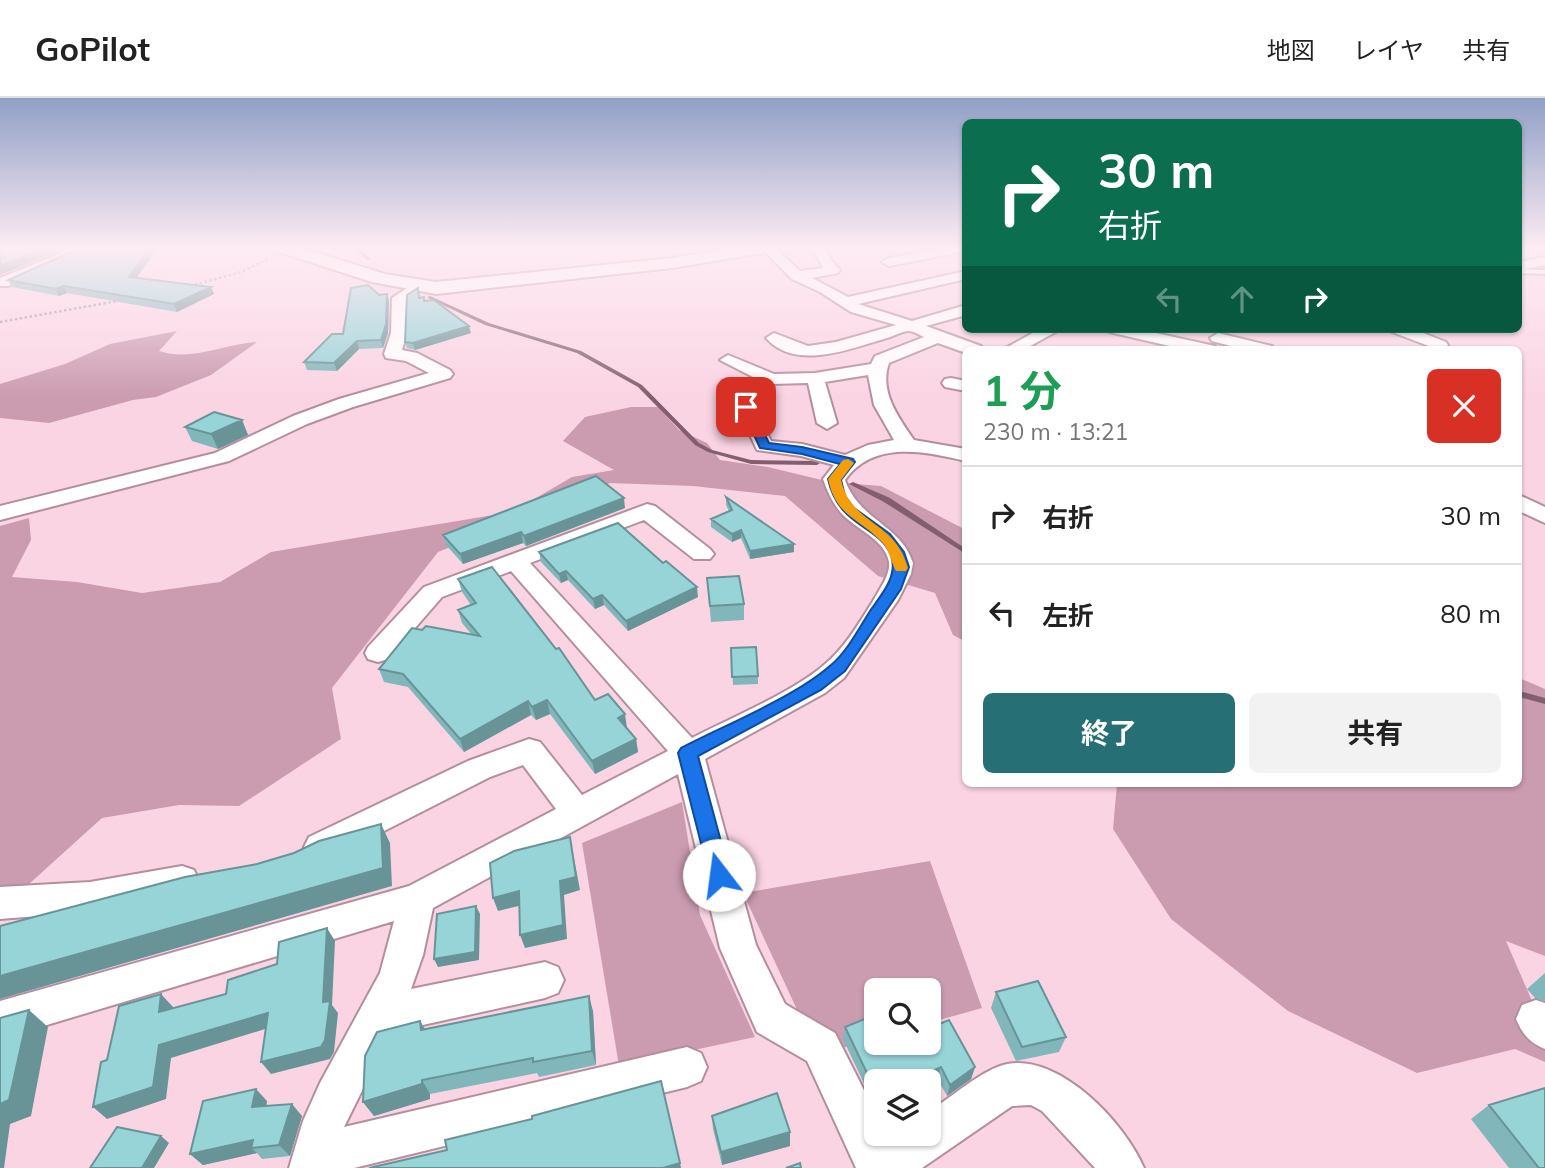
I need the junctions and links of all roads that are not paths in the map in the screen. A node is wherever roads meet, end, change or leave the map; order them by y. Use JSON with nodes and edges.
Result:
{"nodes":[{"id":1,"x":400,"y":298,"type":"edge"},
{"id":2,"x":839,"y":298,"type":"edge"},
{"id":3,"x":863,"y":298,"type":"edge"},
{"id":4,"x":845,"y":302,"type":"junction"},
{"id":5,"x":962,"y":311,"type":"edge"},
{"id":6,"x":912,"y":326,"type":"junction"},
{"id":7,"x":1045,"y":333,"type":"edge"},
{"id":8,"x":1141,"y":333,"type":"edge"},
{"id":9,"x":1408,"y":333,"type":"edge"},
{"id":10,"x":774,"y":338,"type":"dead end"},
{"id":11,"x":937,"y":338,"type":"junction"},
{"id":12,"x":1215,"y":342,"type":"edge"},
{"id":13,"x":1440,"y":345,"type":"dead end"},
{"id":14,"x":962,"y":346,"type":"edge"},
{"id":15,"x":1018,"y":346,"type":"edge"},
{"id":16,"x":1240,"y":346,"type":"edge"},
{"id":17,"x":729,"y":360,"type":"dead end"},
{"id":18,"x":877,"y":368,"type":"junction"},
{"id":19,"x":815,"y":378,"type":"junction"},
{"id":20,"x":772,"y":379,"type":"junction"},
{"id":21,"x":827,"y":423,"type":"dead end"},
{"id":22,"x":908,"y":446,"type":"junction"},
{"id":23,"x":962,"y":454,"type":"edge"},
{"id":24,"x":848,"y":462,"type":"junction"},
{"id":25,"x":1522,"y":504,"type":"edge"},
{"id":26,"x":0,"y":513,"type":"edge"},
{"id":27,"x":1545,"y":516,"type":"edge"},
{"id":28,"x":1522,"y":524,"type":"edge"},
{"id":29,"x":1545,"y":526,"type":"edge"},
{"id":30,"x":702,"y":554,"type":"dead end"},
{"id":31,"x":515,"y":561,"type":"junction"},
{"id":32,"x":378,"y":653,"type":"dead end"},
{"id":33,"x":688,"y":753,"type":"junction"},
{"id":34,"x":577,"y":812,"type":"junction"},
{"id":35,"x":292,"y":859,"type":"edge"},
{"id":36,"x":214,"y":875,"type":"edge"},
{"id":37,"x":417,"y":899,"type":"junction"},
{"id":38,"x":0,"y":903,"type":"edge"},
{"id":39,"x":545,"y":980,"type":"dead end"},
{"id":40,"x":379,"y":1015,"type":"junction"},
{"id":41,"x":0,"y":1020,"type":"edge"},
{"id":42,"x":688,"y":1067,"type":"dead end"},
{"id":43,"x":874,"y":1161,"type":"edge"},
{"id":44,"x":312,"y":1162,"type":"edge"},
{"id":45,"x":1122,"y":1168,"type":"edge"}],
"edges":[{"from":1,"to":26,"type":"street"},
{"from":2,"to":4,"type":"street"},
{"from":3,"to":4,"type":"street"},
{"from":4,"to":6,"type":"street"},
{"from":5,"to":6,"type":"street"},
{"from":6,"to":10,"type":"street"},
{"from":6,"to":11,"type":"street"},
{"from":7,"to":15,"type":"street"},
{"from":8,"to":12,"type":"street"},
{"from":9,"to":13,"type":"street"},
{"from":11,"to":14,"type":"street"},
{"from":11,"to":18,"type":"street"},
{"from":12,"to":16,"type":"street"},
{"from":17,"to":20,"type":"street"},
{"from":18,"to":19,"type":"street"},
{"from":18,"to":22,"type":"street"},
{"from":19,"to":20,"type":"street"},
{"from":19,"to":21,"type":"street"},
{"from":20,"to":24,"type":"street"},
{"from":22,"to":23,"type":"street"},
{"from":22,"to":24,"type":"street"},
{"from":24,"to":33,"type":"street"},
{"from":25,"to":27,"type":"street"},
{"from":28,"to":29,"type":"street"},
{"from":30,"to":31,"type":"street"},
{"from":31,"to":32,"type":"street"},
{"from":31,"to":33,"type":"street"},
{"from":33,"to":34,"type":"street"},
{"from":33,"to":43,"type":"street"},
{"from":34,"to":35,"type":"street"},
{"from":34,"to":37,"type":"street"},
{"from":36,"to":38,"type":"street"},
{"from":37,"to":40,"type":"street"},
{"from":37,"to":41,"type":"street"},
{"from":39,"to":40,"type":"street"},
{"from":40,"to":44,"type":"street"},
{"from":42,"to":44,"type":"street"},
{"from":43,"to":45,"type":"street"}]}
